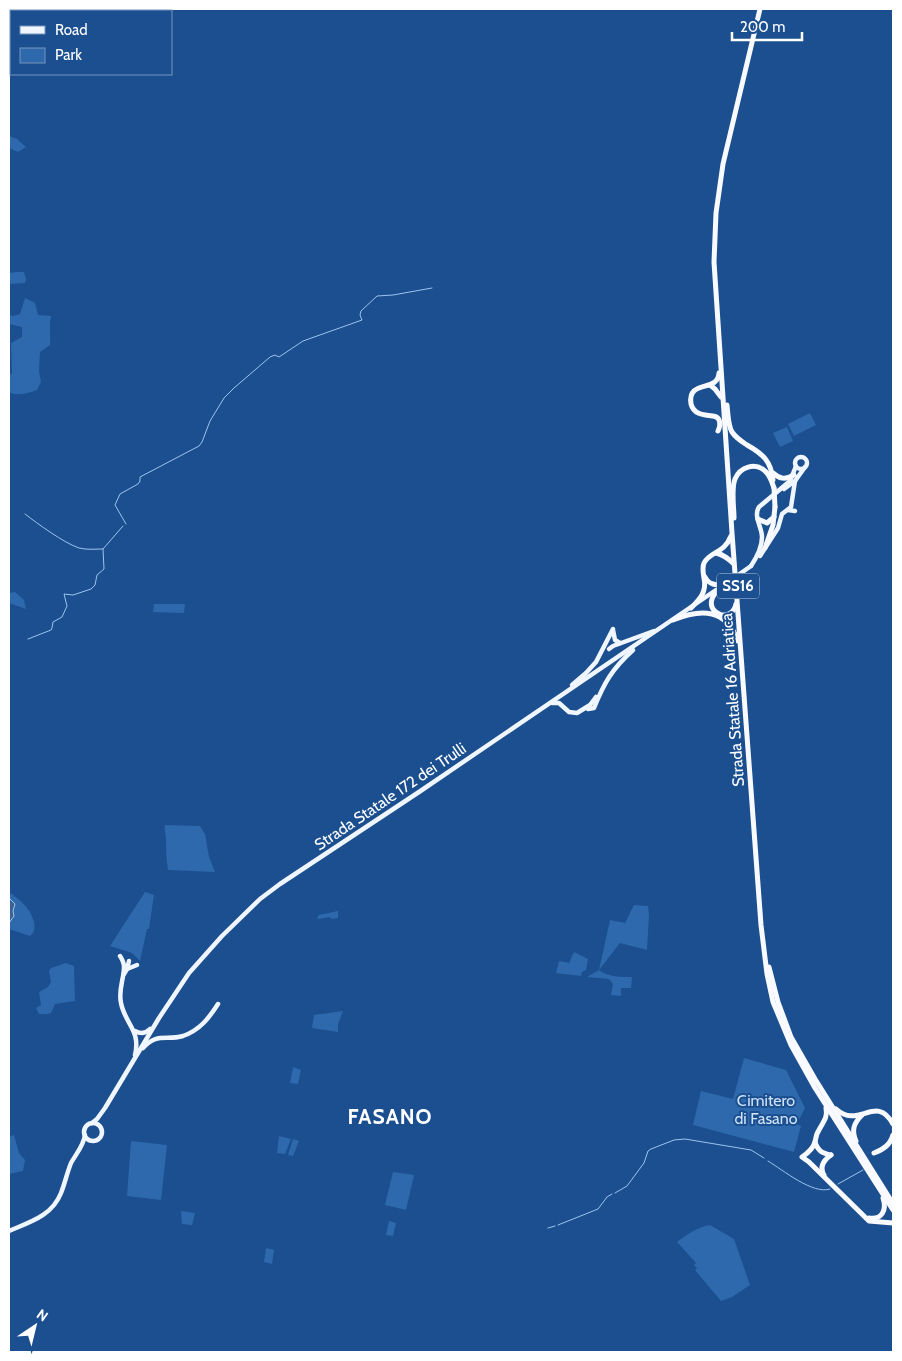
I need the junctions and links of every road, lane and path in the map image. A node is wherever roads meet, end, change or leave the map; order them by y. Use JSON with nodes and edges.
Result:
{"nodes":[{"id":1,"x":761,"y":9,"type":"edge"},
{"id":2,"x":720,"y":360,"type":"junction"},
{"id":3,"x":710,"y":385,"type":"junction"},
{"id":4,"x":725,"y":405,"type":"junction"},
{"id":5,"x":718,"y":431,"type":"dead end"},
{"id":6,"x":796,"y":466,"type":"junction"},
{"id":7,"x":805,"y":467,"type":"junction"},
{"id":8,"x":772,"y":473,"type":"junction"},
{"id":9,"x":795,"y":478,"type":"junction"},
{"id":10,"x":775,"y":491,"type":"junction"},
{"id":11,"x":788,"y":510,"type":"junction"},
{"id":12,"x":795,"y":511,"type":"dead end"},
{"id":13,"x":775,"y":516,"type":"junction"},
{"id":14,"x":758,"y":519,"type":"junction"},
{"id":15,"x":732,"y":533,"type":"junction"},
{"id":16,"x":734,"y":539,"type":"junction"},
{"id":17,"x":765,"y":548,"type":"junction"},
{"id":18,"x":716,"y":553,"type":"junction"},
{"id":19,"x":734,"y":565,"type":"junction"},
{"id":20,"x":751,"y":566,"type":"junction"},
{"id":21,"x":703,"y":575,"type":"junction"},
{"id":22,"x":721,"y":587,"type":"junction"},
{"id":23,"x":737,"y":598,"type":"junction"},
{"id":24,"x":691,"y":608,"type":"junction"},
{"id":25,"x":674,"y":620,"type":"junction"},
{"id":26,"x":664,"y":626,"type":"junction"},
{"id":27,"x":649,"y":636,"type":"junction"},
{"id":28,"x":620,"y":643,"type":"junction"},
{"id":29,"x":609,"y":649,"type":"dead end"},
{"id":30,"x":741,"y":659,"type":"junction"},
{"id":31,"x":570,"y":689,"type":"junction"},
{"id":32,"x":597,"y":696,"type":"dead end"},
{"id":33,"x":558,"y":698,"type":"junction"},
{"id":34,"x":549,"y":704,"type":"junction"},
{"id":35,"x":562,"y":704,"type":"junction"},
{"id":36,"x":586,"y":709,"type":"junction"},
{"id":37,"x":592,"y":716,"type":"dead end"},
{"id":38,"x":120,"y":956,"type":"dead end"},
{"id":39,"x":137,"y":965,"type":"dead end"},
{"id":40,"x":126,"y":967,"type":"junction"},
{"id":41,"x":218,"y":1004,"type":"dead end"},
{"id":42,"x":159,"y":1018,"type":"junction"},
{"id":43,"x":155,"y":1024,"type":"junction"},
{"id":44,"x":133,"y":1030,"type":"junction"},
{"id":45,"x":162,"y":1038,"type":"junction"},
{"id":46,"x":134,"y":1059,"type":"junction"},
{"id":47,"x":815,"y":1088,"type":"junction"},
{"id":48,"x":822,"y":1090,"type":"junction"},
{"id":49,"x":105,"y":1108,"type":"junction"},
{"id":50,"x":862,"y":1114,"type":"junction"},
{"id":51,"x":92,"y":1122,"type":"junction"},
{"id":52,"x":893,"y":1124,"type":"edge"},
{"id":53,"x":823,"y":1125,"type":"junction"},
{"id":54,"x":101,"y":1127,"type":"junction"},
{"id":55,"x":84,"y":1134,"type":"junction"},
{"id":56,"x":893,"y":1135,"type":"edge"},
{"id":57,"x":846,"y":1136,"type":"junction"},
{"id":58,"x":92,"y":1141,"type":"junction"},
{"id":59,"x":815,"y":1142,"type":"junction"},
{"id":60,"x":855,"y":1146,"type":"junction"},
{"id":61,"x":874,"y":1153,"type":"dead end"},
{"id":62,"x":75,"y":1156,"type":"junction"},
{"id":63,"x":826,"y":1178,"type":"junction"},
{"id":64,"x":878,"y":1184,"type":"junction"},
{"id":65,"x":891,"y":1201,"type":"edge"},
{"id":66,"x":893,"y":1210,"type":"edge"},
{"id":67,"x":874,"y":1220,"type":"junction"},
{"id":68,"x":893,"y":1223,"type":"edge"},
{"id":69,"x":9,"y":1231,"type":"edge"}],
"edges":[{"from":1,"to":2,"type":"highway","name":"Strada Statale 16 Adriatica","number":"SS16"},
{"from":1,"to":4,"type":"highway","name":"Strada Statale 16 Adriatica","number":"SS16"},
{"from":2,"to":3,"type":"highway"},
{"from":2,"to":4,"type":"highway","name":"Strada Statale 16 Adriatica","number":"SS16"},
{"from":3,"to":4,"type":"highway"},
{"from":3,"to":5,"type":"highway"},
{"from":4,"to":8,"type":"highway"},
{"from":4,"to":15,"type":"highway","name":"Strada Statale 16 Adriatica","number":"SS16"},
{"from":4,"to":16,"type":"highway","name":"Strada Statale 16 Adriatica","number":"SS16"},
{"from":6,"to":7,"type":"main road"},
{"from":6,"to":7,"type":"main road"},
{"from":6,"to":9,"type":"main road"},
{"from":7,"to":9,"type":"main road"},
{"from":8,"to":9,"type":"highway"},
{"from":8,"to":10,"type":"highway"},
{"from":9,"to":10,"type":"main road"},
{"from":9,"to":11,"type":"main road"},
{"from":10,"to":13,"type":"highway","bridge":true},
{"from":10,"to":14,"type":"main road"},
{"from":10,"to":16,"type":"highway"},
{"from":11,"to":12,"type":"main road"},
{"from":11,"to":17,"type":"main road"},
{"from":13,"to":14,"type":"highway"},
{"from":13,"to":17,"type":"highway"},
{"from":14,"to":20,"type":"main road"},
{"from":15,"to":18,"type":"highway"},
{"from":15,"to":19,"type":"highway","name":"Strada Statale 16 Adriatica","number":"SS16"},
{"from":16,"to":48,"type":"highway","name":"Strada Statale 16 Adriatica","number":"SS16"},
{"from":17,"to":20,"type":"main road"},
{"from":18,"to":19,"type":"highway"},
{"from":18,"to":21,"type":"highway"},
{"from":19,"to":23,"type":"highway","name":"Strada Statale 16 Adriatica","number":"SS16"},
{"from":20,"to":22,"type":"main road","name":"Strada Statale 172 dei Trulli","bridge":true},
{"from":21,"to":22,"type":"highway"},
{"from":21,"to":24,"type":"highway"},
{"from":22,"to":23,"type":"highway"},
{"from":22,"to":24,"type":"main road","name":"Strada Statale 172 dei Trulli"},
{"from":23,"to":30,"type":"highway","name":"Strada Statale 16 Adriatica","number":"SS16"},
{"from":24,"to":25,"type":"main road","name":"Strada Statale 172 dei Trulli"},
{"from":25,"to":26,"type":"main road","name":"Strada Statale 172 dei Trulli"},
{"from":25,"to":30,"type":"highway"},
{"from":26,"to":27,"type":"main road","name":"Strada Statale 172 dei Trulli"},
{"from":26,"to":28,"type":"main road"},
{"from":27,"to":31,"type":"main road","name":"Strada Statale 172 dei Trulli"},
{"from":27,"to":36,"type":"main road"},
{"from":28,"to":29,"type":"main road"},
{"from":28,"to":33,"type":"main road"},
{"from":30,"to":47,"type":"highway","name":"Strada Statale 16 Adriatica","number":"SS16"},
{"from":31,"to":33,"type":"main road","name":"Strada Statale 172 dei Trulli"},
{"from":31,"to":35,"type":"main road"},
{"from":32,"to":36,"type":"main road"},
{"from":33,"to":34,"type":"main road","name":"Strada Statale 172 dei Trulli"},
{"from":34,"to":35,"type":"main road"},
{"from":34,"to":42,"type":"main road","name":"Strada Statale 172 dei Trulli"},
{"from":35,"to":36,"type":"main road"},
{"from":36,"to":37,"type":"main road"},
{"from":38,"to":40,"type":"main road"},
{"from":39,"to":40,"type":"main road"},
{"from":40,"to":44,"type":"main road"},
{"from":41,"to":45,"type":"main road"},
{"from":42,"to":43,"type":"main road","name":"Strada Statale 172 dei Trulli"},
{"from":42,"to":45,"type":"main road"},
{"from":43,"to":44,"type":"main road"},
{"from":43,"to":46,"type":"main road","name":"Strada Statale 172 dei Trulli"},
{"from":44,"to":46,"type":"main road"},
{"from":45,"to":46,"type":"main road"},
{"from":46,"to":49,"type":"main road","name":"Strada Statale 172 dei Trulli"},
{"from":47,"to":53,"type":"highway"},
{"from":47,"to":57,"type":"highway","name":"Strada Statale 16 Adriatica","number":"SS16"},
{"from":48,"to":50,"type":"highway"},
{"from":48,"to":60,"type":"highway","name":"Strada Statale 16 Adriatica","number":"SS16"},
{"from":49,"to":51,"type":"main road","name":"Strada Statale 172 dei Trulli"},
{"from":49,"to":54,"type":"main road","name":"Strada Statale 172 dei Trulli"},
{"from":50,"to":52,"type":"highway"},
{"from":50,"to":60,"type":"highway"},
{"from":51,"to":54,"type":"main road"},
{"from":51,"to":55,"type":"main road","name":"Strada Statale 172 dei Trulli"},
{"from":53,"to":57,"type":"highway"},
{"from":53,"to":59,"type":"highway"},
{"from":54,"to":58,"type":"main road","name":"Strada Statale 172 dei Trulli"},
{"from":55,"to":58,"type":"main road"},
{"from":55,"to":62,"type":"main road","name":"Strada Statale 172 dei Trulli"},
{"from":56,"to":61,"type":"highway"},
{"from":57,"to":60,"type":"highway","name":"Strada Statale 16 Adriatica","number":"SS16"},
{"from":58,"to":62,"type":"main road","name":"Strada Statale 172 dei Trulli"},
{"from":59,"to":63,"type":"highway"},
{"from":59,"to":63,"type":"highway"},
{"from":60,"to":64,"type":"highway","name":"Strada Statale 16 Adriatica","number":"SS16"},
{"from":60,"to":64,"type":"highway","name":"Strada Statale 16 Adriatica","number":"SS16"},
{"from":62,"to":69,"type":"main road","name":"Strada Statale 172 dei Trulli"},
{"from":63,"to":67,"type":"highway"},
{"from":64,"to":65,"type":"highway","name":"Strada Statale 16 Adriatica","number":"SS16"},
{"from":65,"to":66,"type":"highway","name":"Strada Statale 16 Adriatica","number":"SS16"},
{"from":65,"to":67,"type":"highway"},
{"from":67,"to":68,"type":"highway"}]}
